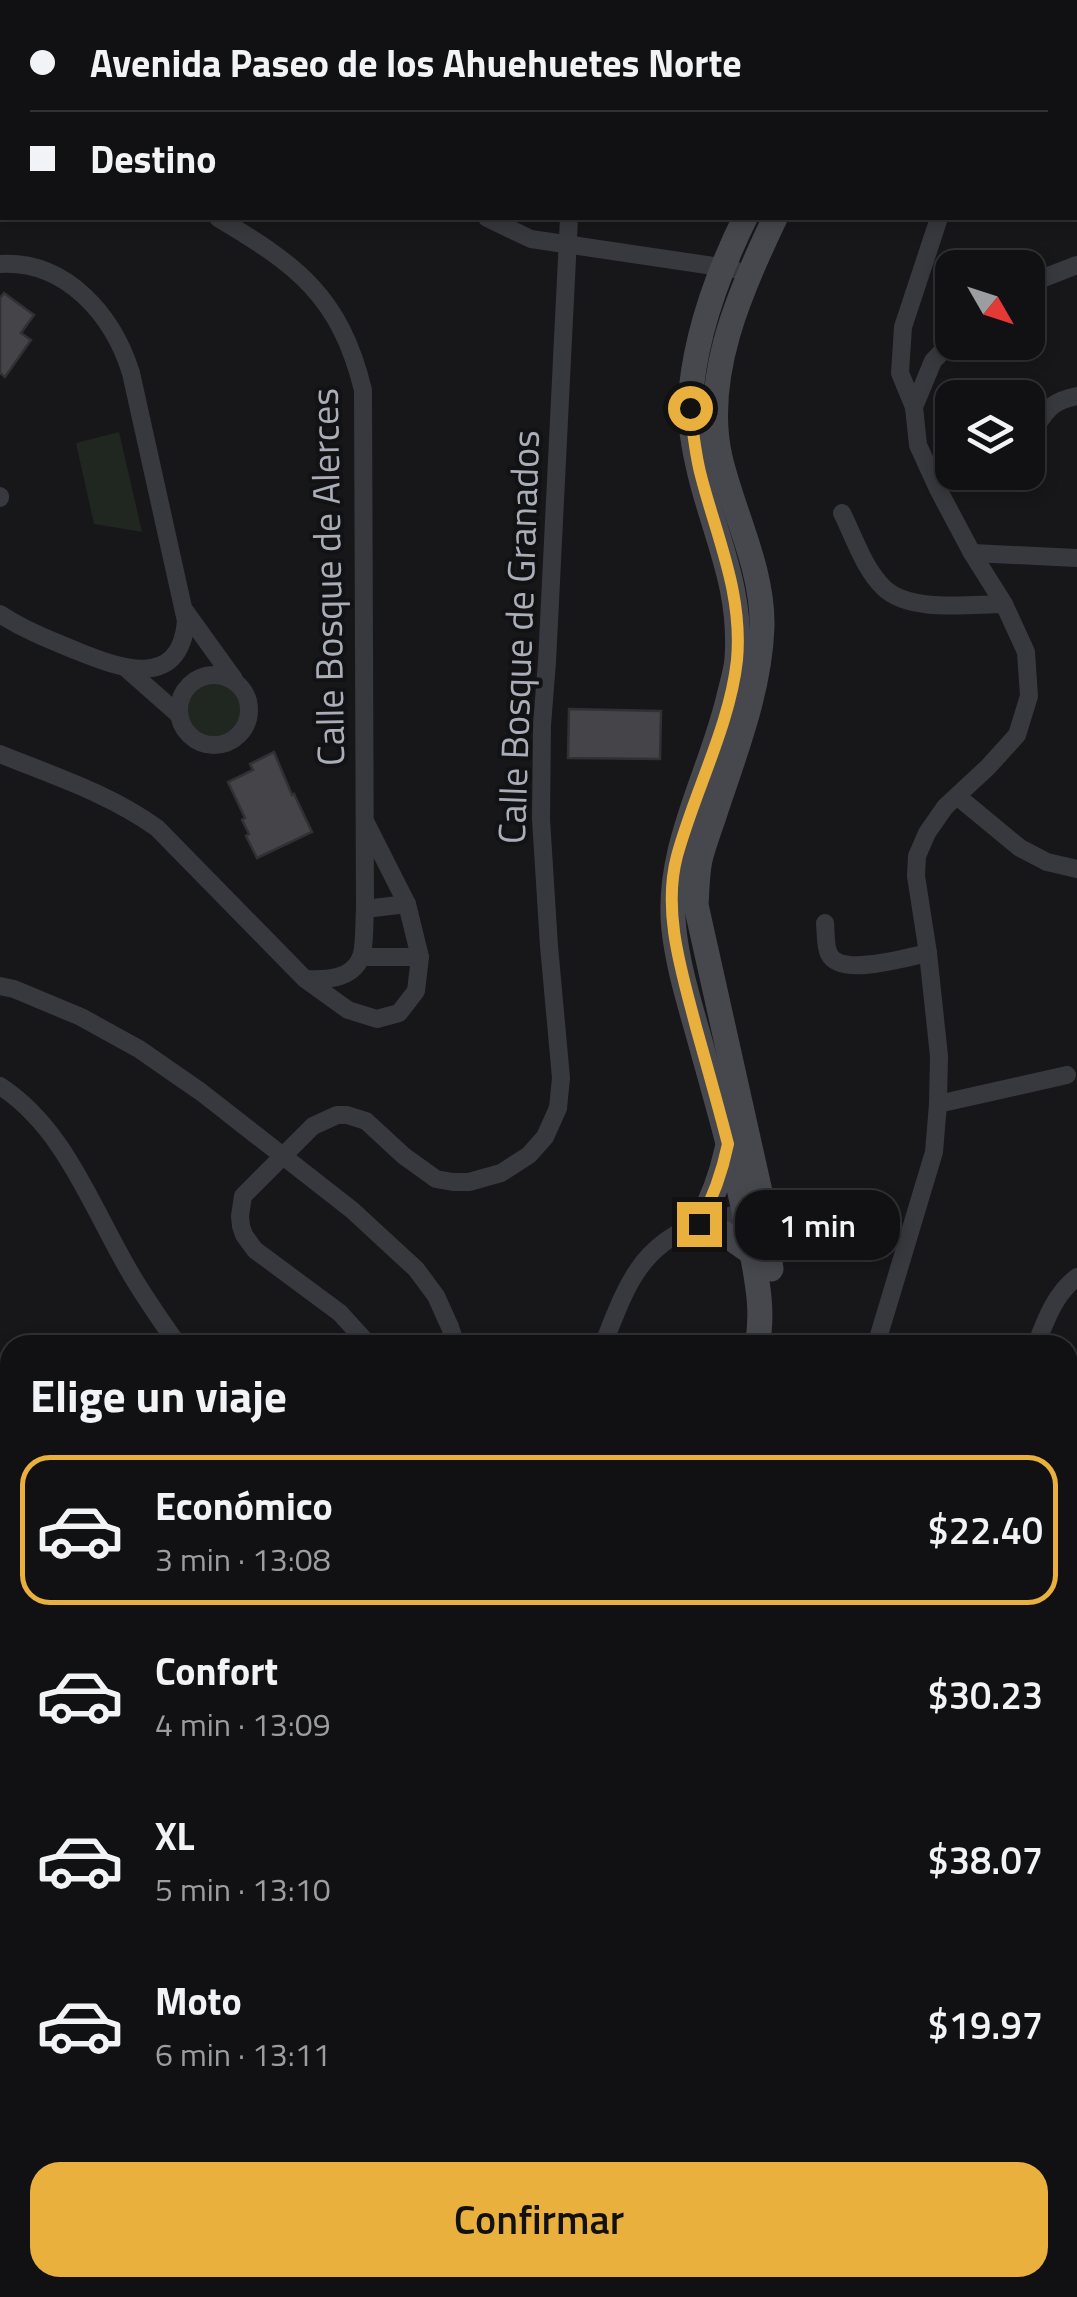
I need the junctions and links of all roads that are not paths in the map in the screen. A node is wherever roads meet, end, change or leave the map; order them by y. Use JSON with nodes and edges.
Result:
{"nodes":[{"id":1,"x":221,"y":220,"type":"edge"},
{"id":2,"x":491,"y":220,"type":"edge"},
{"id":3,"x":570,"y":220,"type":"edge"},
{"id":4,"x":744,"y":220,"type":"edge"},
{"id":5,"x":774,"y":220,"type":"edge"},
{"id":6,"x":938,"y":220,"type":"edge"},
{"id":7,"x":567,"y":245,"type":"junction"},
{"id":8,"x":0,"y":264,"type":"edge"},
{"id":9,"x":1077,"y":265,"type":"edge"},
{"id":10,"x":722,"y":266,"type":"junction"},
{"id":11,"x":750,"y":273,"type":"junction"},
{"id":12,"x":1045,"y":277,"type":"edge"},
{"id":13,"x":935,"y":359,"type":"edge"},
{"id":14,"x":1077,"y":396,"type":"edge"},
{"id":15,"x":914,"y":406,"type":"junction"},
{"id":16,"x":1045,"y":411,"type":"edge"},
{"id":17,"x":842,"y":512,"type":"dead end"},
{"id":18,"x":972,"y":554,"type":"junction"},
{"id":19,"x":1077,"y":558,"type":"edge"},
{"id":20,"x":1004,"y":604,"type":"junction"},
{"id":21,"x":184,"y":611,"type":"junction"},
{"id":22,"x":0,"y":614,"type":"edge"},
{"id":23,"x":169,"y":658,"type":"junction"},
{"id":24,"x":127,"y":669,"type":"junction"},
{"id":25,"x":234,"y":680,"type":"junction"},
{"id":26,"x":189,"y":684,"type":"junction"},
{"id":27,"x":178,"y":714,"type":"junction"},
{"id":28,"x":0,"y":754,"type":"edge"},
{"id":29,"x":957,"y":796,"type":"junction"},
{"id":30,"x":363,"y":818,"type":"junction"},
{"id":31,"x":1077,"y":869,"type":"edge"},
{"id":32,"x":408,"y":904,"type":"junction"},
{"id":33,"x":365,"y":909,"type":"junction"},
{"id":34,"x":825,"y":923,"type":"dead end"},
{"id":35,"x":928,"y":953,"type":"junction"},
{"id":36,"x":361,"y":957,"type":"junction"},
{"id":37,"x":420,"y":957,"type":"junction"},
{"id":38,"x":305,"y":979,"type":"junction"},
{"id":39,"x":0,"y":986,"type":"edge"},
{"id":40,"x":1067,"y":1075,"type":"dead end"},
{"id":41,"x":0,"y":1086,"type":"edge"},
{"id":42,"x":938,"y":1104,"type":"junction"},
{"id":43,"x":728,"y":1144,"type":"junction"},
{"id":44,"x":282,"y":1157,"type":"junction"},
{"id":45,"x":754,"y":1208,"type":"junction"},
{"id":46,"x":699,"y":1224,"type":"junction"},
{"id":47,"x":752,"y":1252,"type":"junction"},
{"id":48,"x":1077,"y":1277,"type":"edge"},
{"id":49,"x":171,"y":1335,"type":"edge"},
{"id":50,"x":360,"y":1335,"type":"edge"},
{"id":51,"x":453,"y":1335,"type":"edge"},
{"id":52,"x":607,"y":1335,"type":"edge"},
{"id":53,"x":759,"y":1335,"type":"edge"},
{"id":54,"x":772,"y":1335,"type":"edge"},
{"id":55,"x":879,"y":1335,"type":"edge"},
{"id":56,"x":1040,"y":1335,"type":"edge"}],
"edges":[{"from":1,"to":30,"type":"street","name":"Calle Bosque de Alerces"},
{"from":2,"to":7,"type":"street"},
{"from":3,"to":7,"type":"street","name":"Calle Bosque de Granados"},
{"from":4,"to":10,"type":"street"},
{"from":5,"to":11,"type":"street"},
{"from":6,"to":15,"type":"street"},
{"from":7,"to":10,"type":"street"},
{"from":7,"to":44,"type":"street","name":"Calle Bosque de Granados"},
{"from":8,"to":21,"type":"street"},
{"from":9,"to":12,"type":"street"},
{"from":10,"to":11,"type":"street"},
{"from":10,"to":43,"type":"street"},
{"from":11,"to":45,"type":"street"},
{"from":13,"to":15,"type":"street"},
{"from":14,"to":16,"type":"street"},
{"from":15,"to":18,"type":"street"},
{"from":17,"to":20,"type":"street"},
{"from":18,"to":19,"type":"street"},
{"from":18,"to":20,"type":"street"},
{"from":20,"to":29,"type":"street"},
{"from":21,"to":23,"type":"street"},
{"from":21,"to":25,"type":"street"},
{"from":22,"to":24,"type":"street"},
{"from":23,"to":24,"type":"street"},
{"from":23,"to":26,"type":"street"},
{"from":24,"to":27,"type":"street"},
{"from":25,"to":26,"type":"street"},
{"from":25,"to":27,"type":"street"},
{"from":26,"to":27,"type":"street"},
{"from":28,"to":38,"type":"street","name":"Calle Bosque de Alerces"},
{"from":29,"to":31,"type":"street"},
{"from":29,"to":35,"type":"street"},
{"from":30,"to":32,"type":"street","name":"Calle Bosque de Alerces"},
{"from":30,"to":33,"type":"street","name":"Calle Bosque de Alerces"},
{"from":32,"to":33,"type":"street"},
{"from":32,"to":37,"type":"street","name":"Calle Bosque de Alerces"},
{"from":33,"to":36,"type":"street","name":"Calle Bosque de Alerces"},
{"from":34,"to":35,"type":"street"},
{"from":35,"to":42,"type":"street"},
{"from":36,"to":37,"type":"street"},
{"from":36,"to":38,"type":"street"},
{"from":37,"to":38,"type":"street","name":"Calle Bosque de Alerces"},
{"from":39,"to":44,"type":"street"},
{"from":40,"to":42,"type":"street"},
{"from":41,"to":49,"type":"street"},
{"from":42,"to":55,"type":"street"},
{"from":43,"to":45,"type":"street"},
{"from":43,"to":46,"type":"street"},
{"from":44,"to":50,"type":"street","name":"Calle Bosque de Granados"},
{"from":44,"to":51,"type":"street"},
{"from":45,"to":46,"type":"street"},
{"from":45,"to":47,"type":"street"},
{"from":45,"to":54,"type":"street"},
{"from":46,"to":47,"type":"street"},
{"from":46,"to":52,"type":"street"},
{"from":47,"to":53,"type":"street"},
{"from":48,"to":56,"type":"street"}]}
